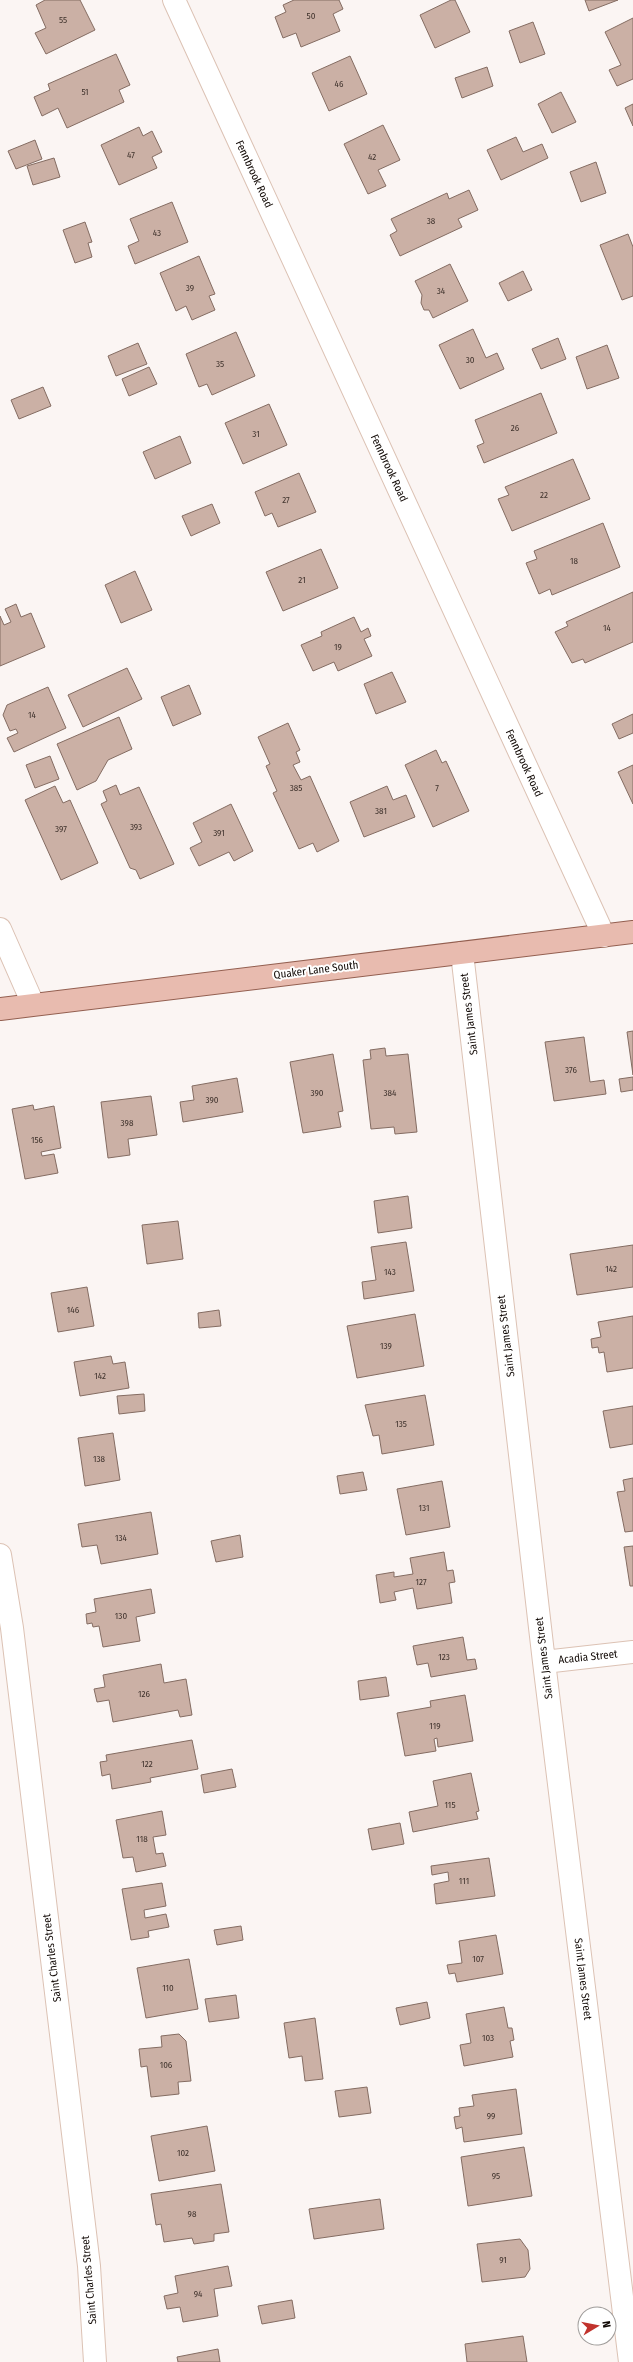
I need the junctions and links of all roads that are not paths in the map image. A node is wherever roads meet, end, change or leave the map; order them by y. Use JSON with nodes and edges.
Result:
{"nodes":[{"id":1,"x":174,"y":0,"type":"edge"},
{"id":2,"x":0,"y":929,"type":"edge"},
{"id":3,"x":633,"y":932,"type":"edge"},
{"id":4,"x":604,"y":936,"type":"junction"},
{"id":5,"x":462,"y":953,"type":"junction"},
{"id":6,"x":33,"y":1004,"type":"junction"},
{"id":7,"x":0,"y":1008,"type":"edge"},
{"id":8,"x":0,"y":1555,"type":"edge"},
{"id":9,"x":633,"y":1652,"type":"edge"},
{"id":10,"x":544,"y":1662,"type":"junction"},
{"id":11,"x":95,"y":2362,"type":"edge"},
{"id":12,"x":630,"y":2362,"type":"edge"}],
"edges":[{"from":1,"to":4,"type":"street","name":"Fennbrook Road"},
{"from":2,"to":6,"type":"street"},
{"from":3,"to":4,"type":"main road","name":"Quaker Lane South"},
{"from":4,"to":5,"type":"main road","name":"Quaker Lane South"},
{"from":5,"to":6,"type":"main road","name":"Quaker Lane South"},
{"from":5,"to":10,"type":"street","name":"Saint James Street"},
{"from":6,"to":7,"type":"main road","name":"Quaker Lane South"},
{"from":8,"to":11,"type":"street","name":"Saint Charles Street"},
{"from":9,"to":10,"type":"street","name":"Acadia Street"},
{"from":10,"to":12,"type":"street","name":"Saint James Street"}]}
